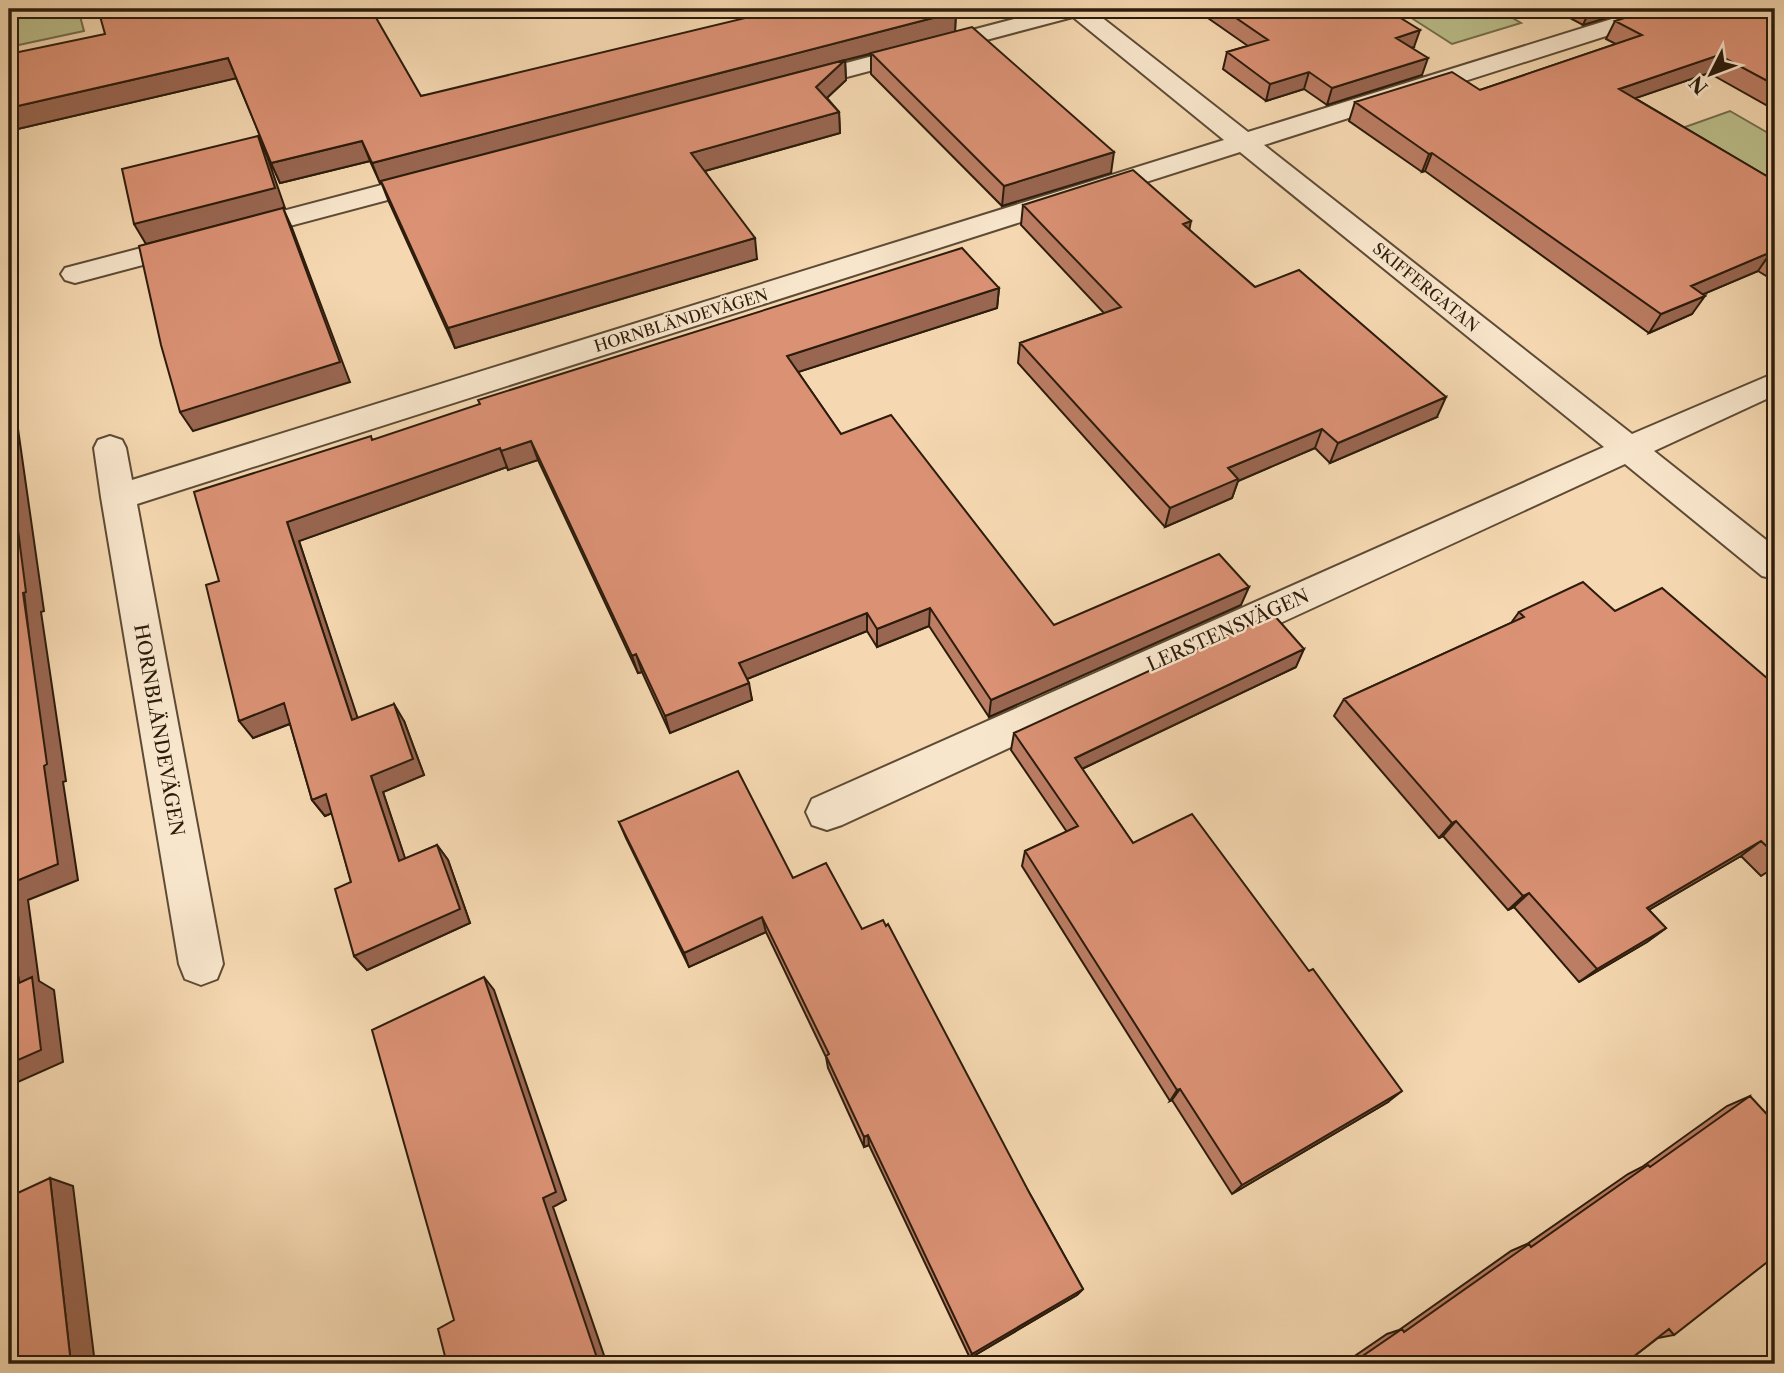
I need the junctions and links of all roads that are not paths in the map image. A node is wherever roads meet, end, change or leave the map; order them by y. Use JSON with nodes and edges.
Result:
{"nodes":[{"id":1,"x":1077,"y":9,"type":"edge"},
{"id":2,"x":1667,"y":9,"type":"edge"},
{"id":3,"x":776,"y":88,"type":"edge"},
{"id":4,"x":1244,"y":142,"type":"junction"},
{"id":5,"x":457,"y":173,"type":"edge"},
{"id":6,"x":75,"y":274,"type":"dead end"},
{"id":7,"x":1775,"y":383,"type":"edge"},
{"id":8,"x":110,"y":447,"type":"dead end"},
{"id":9,"x":1629,"y":449,"type":"junction"},
{"id":10,"x":118,"y":497,"type":"junction"},
{"id":11,"x":1775,"y":566,"type":"edge"},
{"id":12,"x":827,"y":812,"type":"dead end"},
{"id":13,"x":201,"y":964,"type":"dead end"}],
"edges":[{"from":1,"to":3,"type":"street"},
{"from":1,"to":4,"type":"street","name":"SKIFFERGATAN"},
{"from":2,"to":4,"type":"street","name":"HORNBLÄNDEVÄGEN"},
{"from":4,"to":9,"type":"street","name":"SKIFFERGATAN"},
{"from":4,"to":10,"type":"street","name":"HORNBLÄNDEVÄGEN"},
{"from":5,"to":6,"type":"street"},
{"from":7,"to":9,"type":"street","name":"LERSTENSVÄGEN"},
{"from":8,"to":10,"type":"street","name":"HORNBLÄNDEVÄGEN"},
{"from":9,"to":11,"type":"street","name":"SKIFFERGATAN"},
{"from":9,"to":12,"type":"street","name":"LERSTENSVÄGEN"},
{"from":10,"to":13,"type":"street","name":"HORNBLÄNDEVÄGEN"}]}
